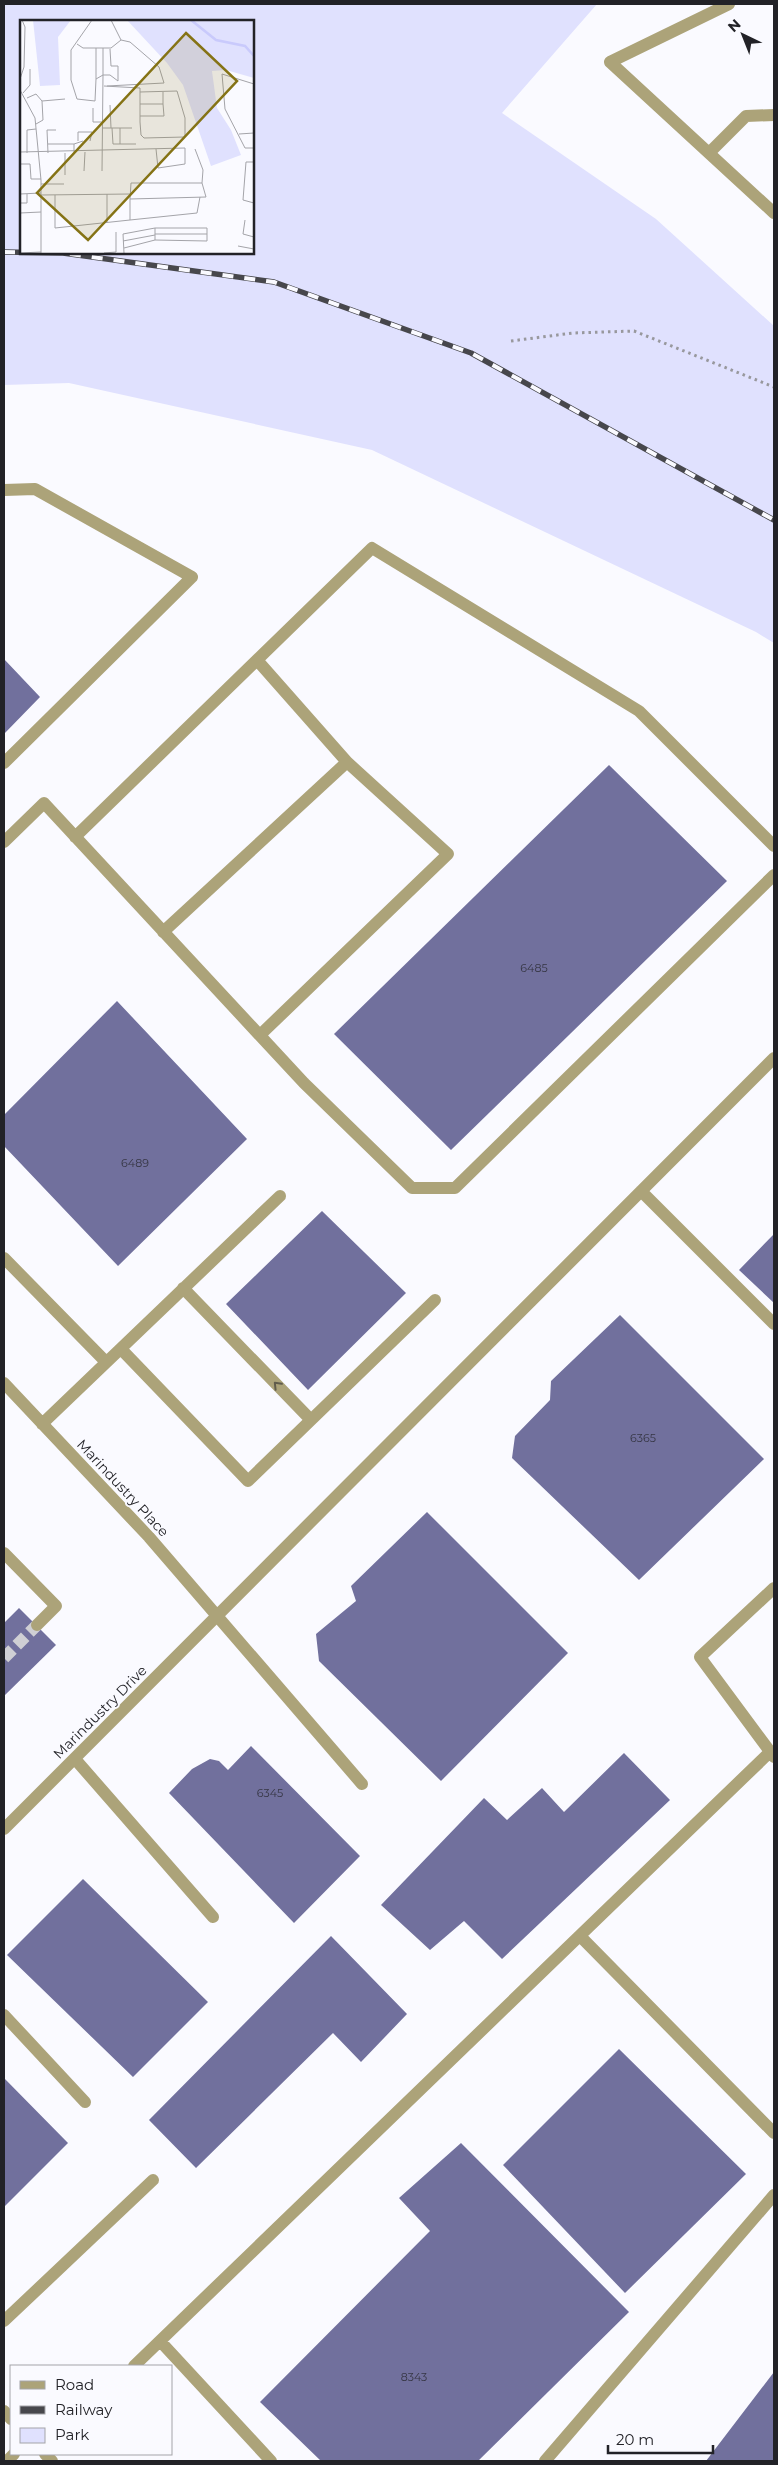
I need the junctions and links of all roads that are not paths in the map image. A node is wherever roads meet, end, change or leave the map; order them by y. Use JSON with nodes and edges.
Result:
{"nodes":[{"id":1,"x":729,"y":4,"type":"edge"},
{"id":2,"x":774,"y":114,"type":"edge"},
{"id":3,"x":709,"y":153,"type":"junction"},
{"id":4,"x":774,"y":213,"type":"edge"},
{"id":5,"x":4,"y":490,"type":"edge"},
{"id":6,"x":257,"y":660,"type":"junction"},
{"id":7,"x":347,"y":762,"type":"junction"},
{"id":8,"x":4,"y":763,"type":"edge"},
{"id":9,"x":75,"y":837,"type":"junction"},
{"id":10,"x":4,"y":842,"type":"edge"},
{"id":11,"x":774,"y":846,"type":"edge"},
{"id":12,"x":774,"y":875,"type":"edge"},
{"id":13,"x":163,"y":932,"type":"junction"},
{"id":14,"x":260,"y":1035,"type":"junction"},
{"id":15,"x":774,"y":1058,"type":"edge"},
{"id":16,"x":640,"y":1191,"type":"junction"},
{"id":17,"x":280,"y":1196,"type":"dead end"},
{"id":18,"x":4,"y":1258,"type":"edge"},
{"id":19,"x":183,"y":1288,"type":"junction"},
{"id":20,"x":436,"y":1300,"type":"dead end"},
{"id":21,"x":774,"y":1324,"type":"edge"},
{"id":22,"x":121,"y":1349,"type":"junction"},
{"id":23,"x":106,"y":1362,"type":"junction"},
{"id":24,"x":4,"y":1384,"type":"edge"},
{"id":25,"x":311,"y":1420,"type":"junction"},
{"id":26,"x":42,"y":1424,"type":"junction"},
{"id":27,"x":4,"y":1553,"type":"edge"},
{"id":28,"x":774,"y":1588,"type":"edge"},
{"id":29,"x":216,"y":1616,"type":"junction"},
{"id":30,"x":37,"y":1626,"type":"tunnel mouth"},
{"id":31,"x":772,"y":1754,"type":"edge"},
{"id":32,"x":75,"y":1759,"type":"junction"},
{"id":33,"x":362,"y":1784,"type":"dead end"},
{"id":34,"x":4,"y":1829,"type":"edge"},
{"id":35,"x":213,"y":1917,"type":"dead end"},
{"id":36,"x":580,"y":1936,"type":"junction"},
{"id":37,"x":4,"y":2015,"type":"edge"},
{"id":38,"x":85,"y":2102,"type":"dead end"},
{"id":39,"x":774,"y":2133,"type":"edge"},
{"id":40,"x":153,"y":2180,"type":"dead end"},
{"id":41,"x":774,"y":2195,"type":"edge"},
{"id":42,"x":4,"y":2321,"type":"edge"},
{"id":43,"x":160,"y":2341,"type":"junction"},
{"id":44,"x":135,"y":2365,"type":"edge"},
{"id":45,"x":270,"y":2461,"type":"edge"},
{"id":46,"x":545,"y":2461,"type":"edge"}],
"edges":[{"from":1,"to":3,"type":"street"},
{"from":2,"to":3,"type":"street"},
{"from":3,"to":4,"type":"street"},
{"from":5,"to":8,"type":"street"},
{"from":6,"to":7,"type":"street"},
{"from":6,"to":9,"type":"street"},
{"from":6,"to":11,"type":"street"},
{"from":7,"to":13,"type":"street"},
{"from":7,"to":14,"type":"street"},
{"from":9,"to":10,"type":"street"},
{"from":9,"to":13,"type":"street"},
{"from":12,"to":14,"type":"street"},
{"from":13,"to":14,"type":"street"},
{"from":15,"to":16,"type":"street","name":"Marindustry Drive"},
{"from":16,"to":21,"type":"street"},
{"from":16,"to":29,"type":"street","name":"Marindustry Drive"},
{"from":17,"to":19,"type":"street"},
{"from":18,"to":23,"type":"street"},
{"from":19,"to":22,"type":"street"},
{"from":25,"to":19,"type":"street","one_way":true},
{"from":20,"to":25,"type":"street"},
{"from":22,"to":23,"type":"street"},
{"from":22,"to":25,"type":"street"},
{"from":23,"to":26,"type":"street"},
{"from":24,"to":26,"type":"street","name":"Marindustry Place"},
{"from":26,"to":29,"type":"street","name":"Marindustry Place"},
{"from":27,"to":30,"type":"street"},
{"from":28,"to":31,"type":"street"},
{"from":29,"to":32,"type":"street","name":"Marindustry Drive"},
{"from":29,"to":33,"type":"street","name":"Marindustry Place"},
{"from":31,"to":36,"type":"street"},
{"from":32,"to":34,"type":"street","name":"Marindustry Drive"},
{"from":32,"to":35,"type":"street"},
{"from":36,"to":39,"type":"street"},
{"from":36,"to":43,"type":"street"},
{"from":37,"to":38,"type":"street"},
{"from":40,"to":42,"type":"street"},
{"from":41,"to":46,"type":"street"},
{"from":43,"to":44,"type":"street"},
{"from":43,"to":45,"type":"street"}]}
